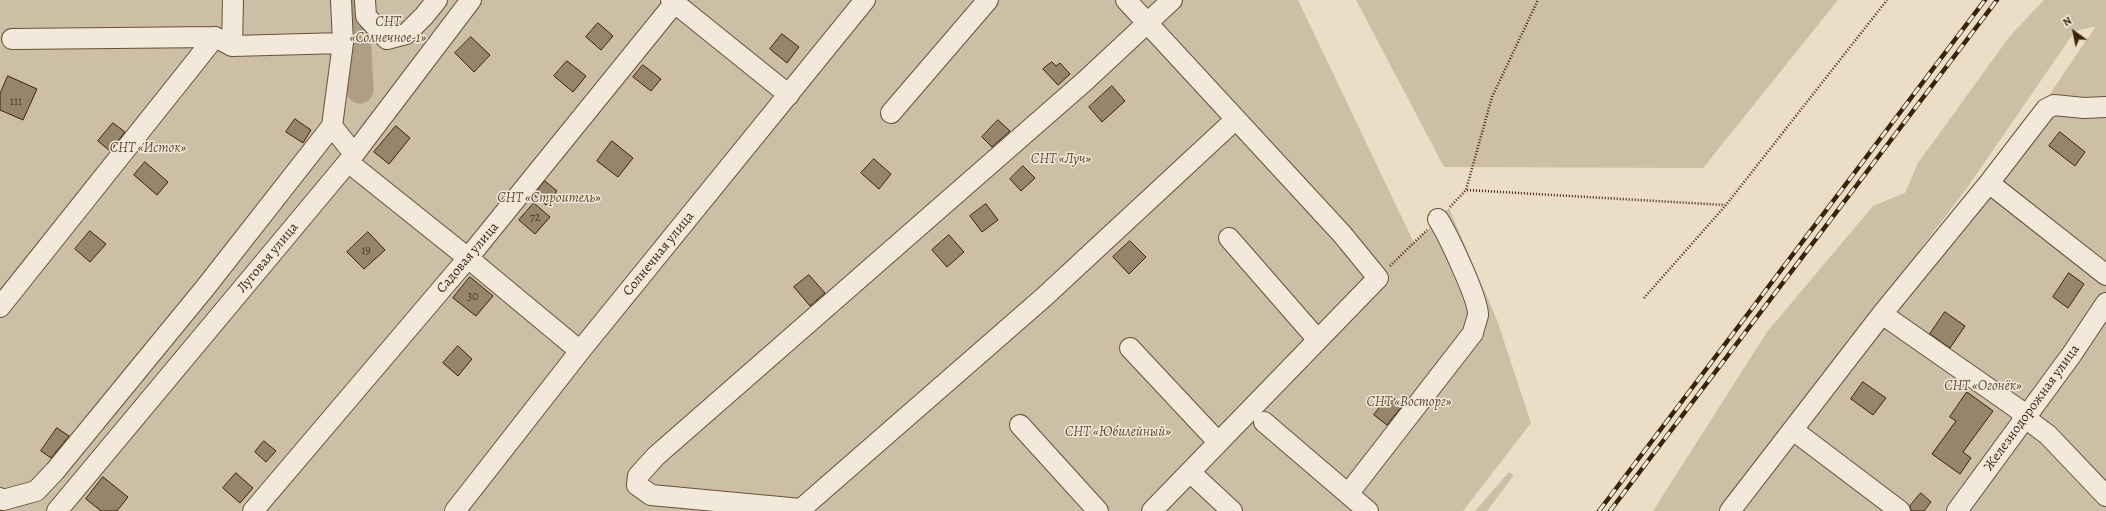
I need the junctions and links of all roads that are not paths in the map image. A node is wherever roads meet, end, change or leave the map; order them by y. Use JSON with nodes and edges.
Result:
{"nodes":[{"id":1,"x":233,"y":0,"type":"edge"},
{"id":2,"x":341,"y":0,"type":"edge"},
{"id":3,"x":365,"y":0,"type":"edge"},
{"id":4,"x":437,"y":0,"type":"edge"},
{"id":5,"x":470,"y":0,"type":"edge"},
{"id":6,"x":865,"y":0,"type":"edge"},
{"id":7,"x":988,"y":0,"type":"edge"},
{"id":8,"x":1126,"y":0,"type":"edge"},
{"id":9,"x":1172,"y":0,"type":"edge"},
{"id":10,"x":674,"y":1,"type":"edge"},
{"id":11,"x":1147,"y":23,"type":"junction"},
{"id":12,"x":12,"y":39,"type":"dead end"},
{"id":13,"x":223,"y":42,"type":"junction"},
{"id":14,"x":343,"y":43,"type":"junction"},
{"id":15,"x":789,"y":95,"type":"junction"},
{"id":16,"x":2106,"y":107,"type":"edge"},
{"id":17,"x":891,"y":113,"type":"dead end"},
{"id":18,"x":1236,"y":119,"type":"junction"},
{"id":19,"x":332,"y":126,"type":"junction"},
{"id":20,"x":351,"y":158,"type":"junction"},
{"id":21,"x":1989,"y":183,"type":"junction"},
{"id":22,"x":1438,"y":219,"type":"road end"},
{"id":23,"x":1229,"y":238,"type":"dead end"},
{"id":24,"x":468,"y":258,"type":"junction"},
{"id":25,"x":2106,"y":275,"type":"edge"},
{"id":26,"x":2,"y":302,"type":"edge"},
{"id":27,"x":2106,"y":304,"type":"edge"},
{"id":28,"x":1882,"y":314,"type":"junction"},
{"id":29,"x":1318,"y":340,"type":"junction"},
{"id":30,"x":1130,"y":348,"type":"dead end"},
{"id":31,"x":580,"y":351,"type":"junction"},
{"id":32,"x":2024,"y":417,"type":"junction"},
{"id":33,"x":1264,"y":422,"type":"dead end"},
{"id":34,"x":1020,"y":425,"type":"dead end"},
{"id":35,"x":1793,"y":430,"type":"junction"},
{"id":36,"x":1218,"y":442,"type":"junction"},
{"id":37,"x":1190,"y":472,"type":"junction"},
{"id":38,"x":1348,"y":494,"type":"junction"},
{"id":39,"x":2106,"y":496,"type":"edge"},
{"id":40,"x":0,"y":498,"type":"edge"},
{"id":41,"x":57,"y":511,"type":"edge"},
{"id":42,"x":253,"y":511,"type":"edge"},
{"id":43,"x":455,"y":511,"type":"edge"},
{"id":44,"x":1098,"y":511,"type":"edge"},
{"id":45,"x":1152,"y":511,"type":"edge"},
{"id":46,"x":1232,"y":511,"type":"edge"},
{"id":47,"x":1368,"y":511,"type":"edge"},
{"id":48,"x":1730,"y":511,"type":"edge"},
{"id":49,"x":1900,"y":511,"type":"edge"},
{"id":50,"x":1957,"y":511,"type":"edge"}],
"edges":[{"from":1,"to":13,"type":"street"},
{"from":2,"to":14,"type":"street"},
{"from":3,"to":4,"type":"street"},
{"from":5,"to":20,"type":"street","name":"Луговая улица"},
{"from":6,"to":15,"type":"street","name":"Солнечная улица"},
{"from":7,"to":17,"type":"street"},
{"from":8,"to":11,"type":"street"},
{"from":9,"to":11,"type":"street"},
{"from":10,"to":15,"type":"street"},
{"from":10,"to":24,"type":"street","name":"Садовая улица"},
{"from":11,"to":18,"type":"street"},
{"from":11,"to":18,"type":"street"},
{"from":12,"to":13,"type":"street"},
{"from":13,"to":14,"type":"street"},
{"from":13,"to":26,"type":"street"},
{"from":14,"to":19,"type":"street"},
{"from":15,"to":31,"type":"street","name":"Солнечная улица"},
{"from":16,"to":21,"type":"street"},
{"from":18,"to":29,"type":"street"},
{"from":19,"to":20,"type":"street"},
{"from":19,"to":40,"type":"street"},
{"from":20,"to":24,"type":"street"},
{"from":20,"to":41,"type":"street","name":"Луговая улица"},
{"from":21,"to":25,"type":"street"},
{"from":21,"to":28,"type":"street"},
{"from":22,"to":38,"type":"street"},
{"from":23,"to":29,"type":"street"},
{"from":24,"to":31,"type":"street"},
{"from":24,"to":42,"type":"street","name":"Садовая улица"},
{"from":27,"to":32,"type":"street","name":"Железнодорожная улица"},
{"from":28,"to":32,"type":"street"},
{"from":28,"to":35,"type":"street"},
{"from":29,"to":36,"type":"street"},
{"from":30,"to":36,"type":"street"},
{"from":31,"to":43,"type":"street","name":"Солнечная улица"},
{"from":32,"to":39,"type":"street"},
{"from":32,"to":50,"type":"street","name":"Железнодорожная улица"},
{"from":33,"to":38,"type":"street"},
{"from":34,"to":44,"type":"street"},
{"from":35,"to":48,"type":"street"},
{"from":35,"to":49,"type":"street"},
{"from":36,"to":37,"type":"street"},
{"from":37,"to":45,"type":"street"},
{"from":37,"to":46,"type":"street"},
{"from":38,"to":47,"type":"street"}]}
